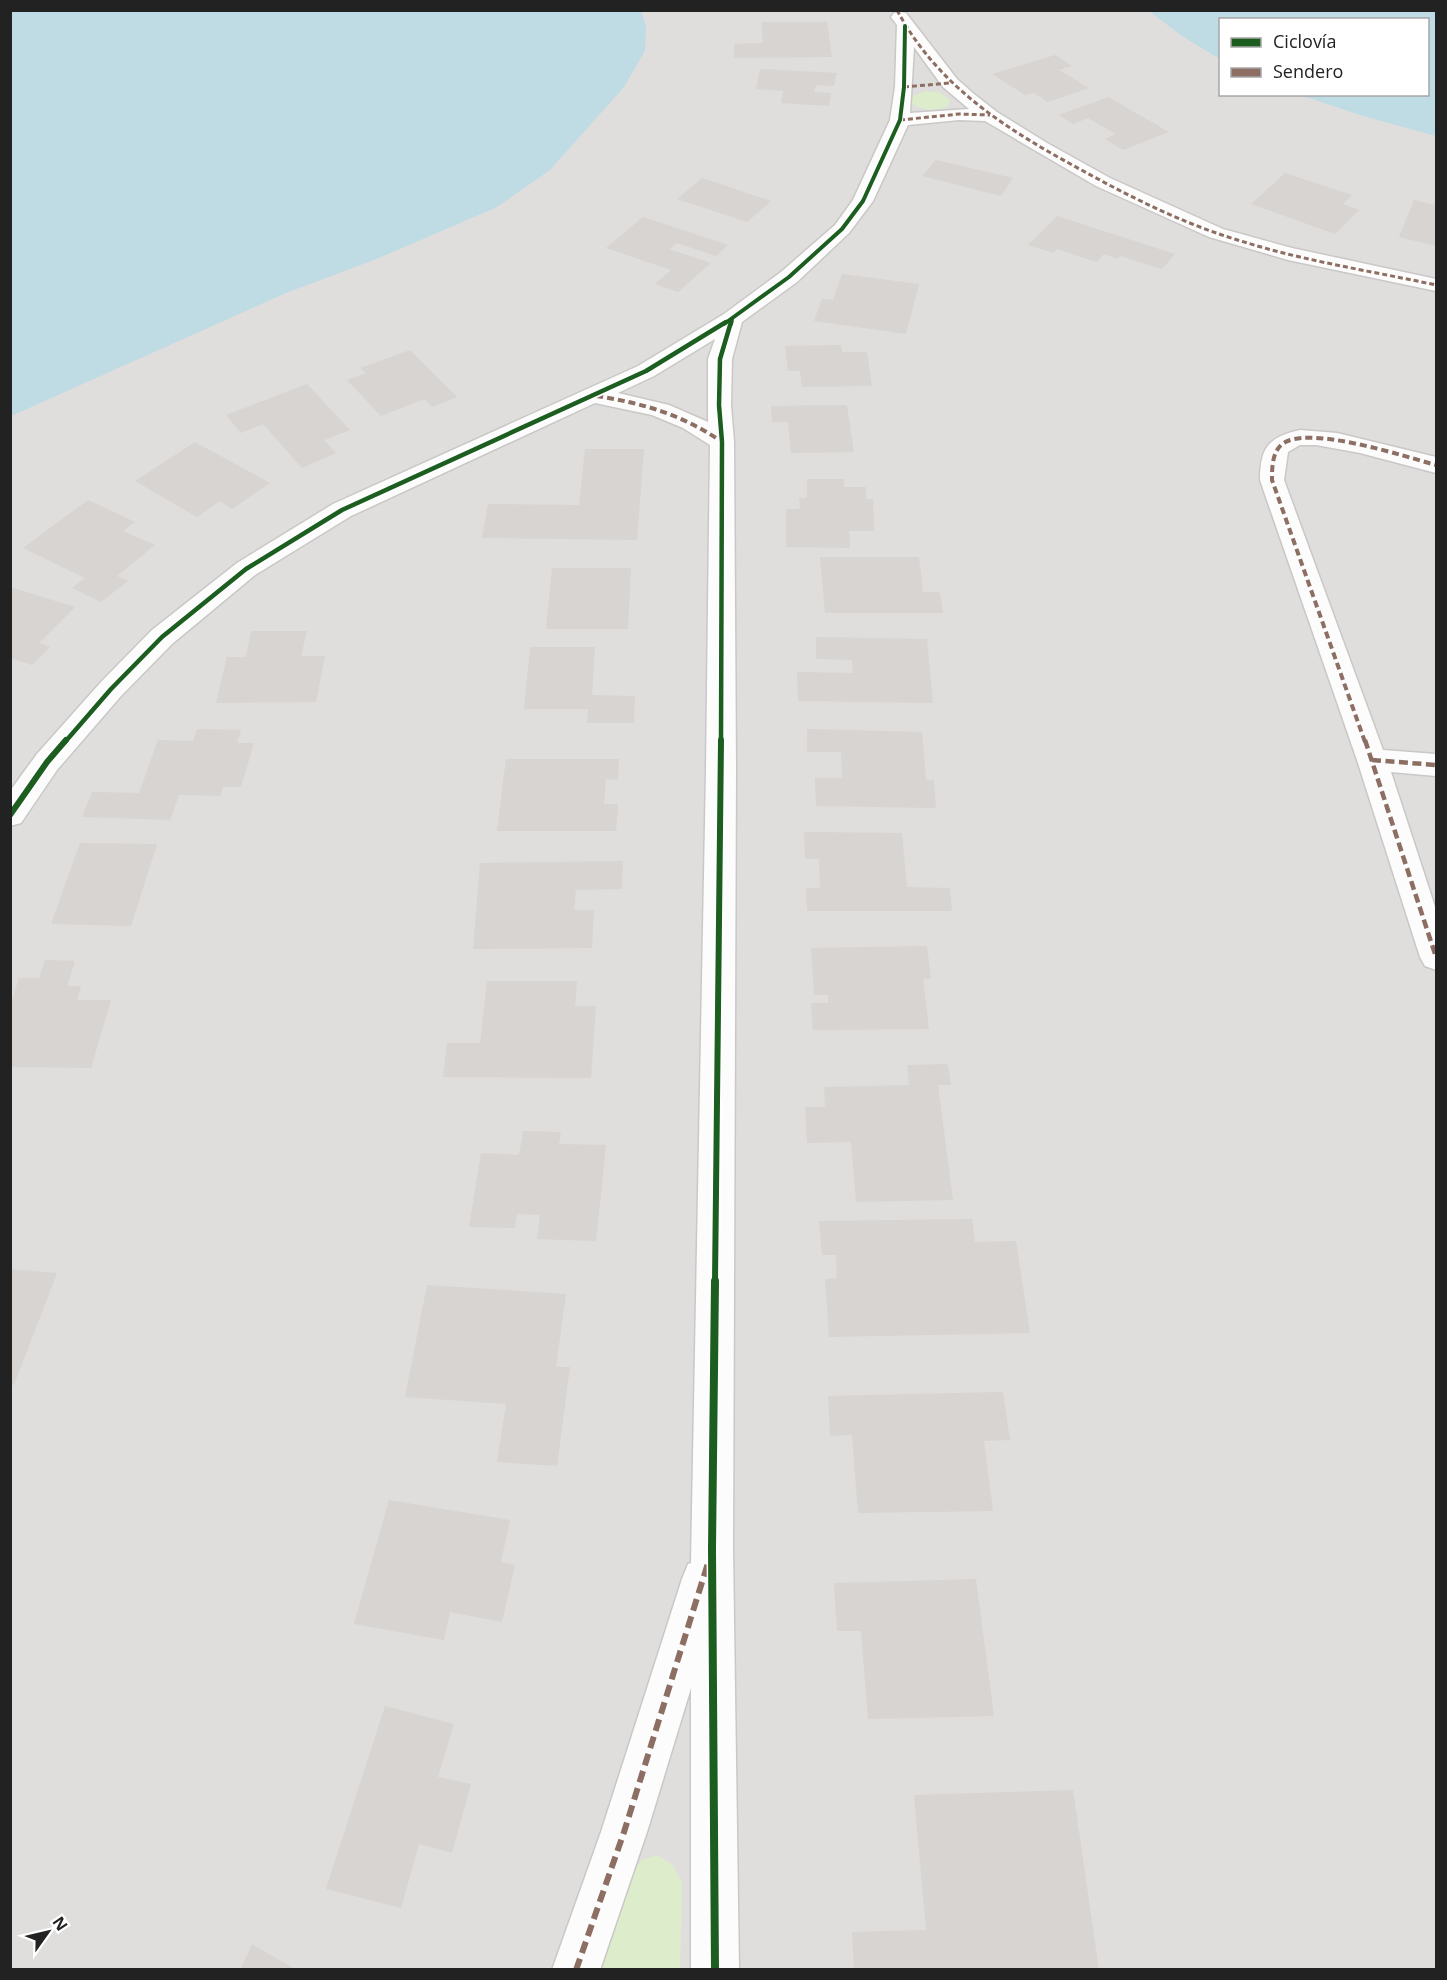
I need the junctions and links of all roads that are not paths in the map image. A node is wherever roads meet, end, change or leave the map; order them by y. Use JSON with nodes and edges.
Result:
{"nodes":[{"id":1,"x":901,"y":18,"type":"edge"},
{"id":2,"x":950,"y":83,"type":"junction"},
{"id":3,"x":904,"y":87,"type":"junction"},
{"id":4,"x":990,"y":116,"type":"junction"},
{"id":5,"x":900,"y":120,"type":"junction"},
{"id":6,"x":1437,"y":285,"type":"edge"},
{"id":7,"x":732,"y":319,"type":"junction"},
{"id":8,"x":593,"y":396,"type":"junction"},
{"id":9,"x":722,"y":442,"type":"junction"},
{"id":10,"x":1437,"y":465,"type":"edge"},
{"id":11,"x":1372,"y":760,"type":"junction"},
{"id":12,"x":1437,"y":765,"type":"edge"},
{"id":13,"x":10,"y":816,"type":"edge"},
{"id":14,"x":1437,"y":957,"type":"edge"},
{"id":15,"x":712,"y":1549,"type":"junction"},
{"id":16,"x":576,"y":1970,"type":"edge"},
{"id":17,"x":715,"y":1970,"type":"edge"}],
"edges":[{"from":1,"to":2,"type":"street"},
{"from":1,"to":3,"type":"street"},
{"from":2,"to":3,"type":"street"},
{"from":2,"to":4,"type":"street"},
{"from":3,"to":5,"type":"street"},
{"from":4,"to":5,"type":"street"},
{"from":4,"to":6,"type":"street"},
{"from":5,"to":7,"type":"street"},
{"from":7,"to":8,"type":"street"},
{"from":7,"to":9,"type":"street"},
{"from":8,"to":9,"type":"street"},
{"from":8,"to":13,"type":"street"},
{"from":9,"to":15,"type":"street"},
{"from":10,"to":11,"type":"street"},
{"from":11,"to":12,"type":"street"},
{"from":11,"to":14,"type":"street"},
{"from":15,"to":16,"type":"street"},
{"from":15,"to":17,"type":"street"}]}
